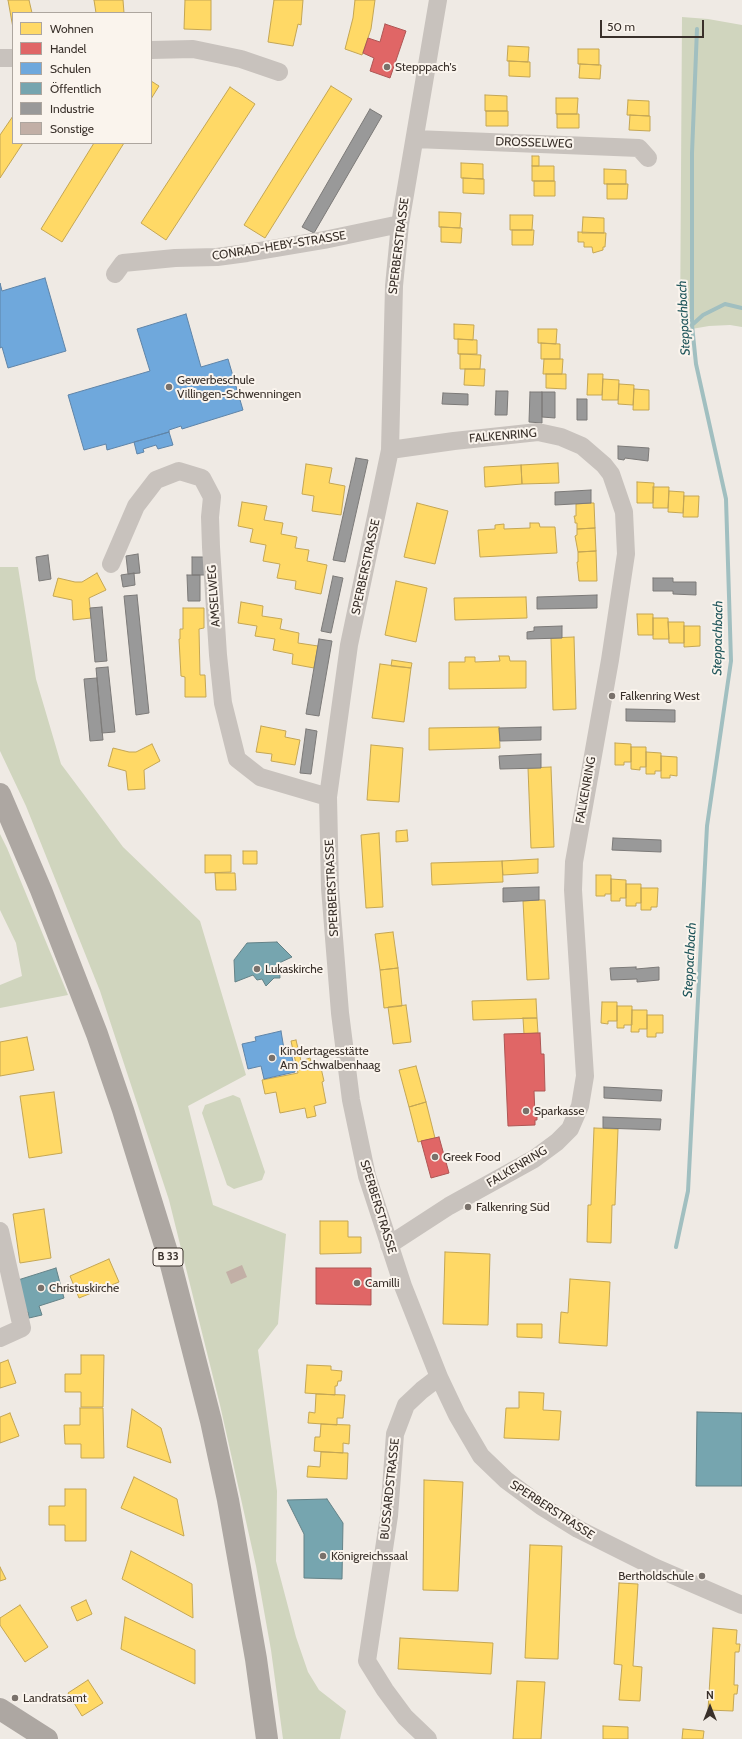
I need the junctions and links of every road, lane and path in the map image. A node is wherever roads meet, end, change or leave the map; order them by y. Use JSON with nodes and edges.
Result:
{"nodes":[{"id":1,"x":438,"y":0,"type":"edge"},
{"id":2,"x":152,"y":50,"type":"edge"},
{"id":3,"x":0,"y":58,"type":"edge"},
{"id":4,"x":12,"y":58,"type":"edge"},
{"id":5,"x":279,"y":72,"type":"dead end"},
{"id":6,"x":415,"y":139,"type":"junction"},
{"id":7,"x":648,"y":158,"type":"dead end"},
{"id":8,"x":400,"y":224,"type":"junction"},
{"id":9,"x":114,"y":274,"type":"dead end"},
{"id":10,"x":390,"y":450,"type":"junction"},
{"id":11,"x":111,"y":564,"type":"dead end"},
{"id":12,"x":0,"y":794,"type":"edge"},
{"id":13,"x":328,"y":797,"type":"junction"},
{"id":14,"x":0,"y":1231,"type":"edge"},
{"id":15,"x":389,"y":1244,"type":"junction"},
{"id":16,"x":0,"y":1338,"type":"edge"},
{"id":17,"x":439,"y":1377,"type":"junction"},
{"id":18,"x":742,"y":1606,"type":"edge"},
{"id":19,"x":0,"y":1709,"type":"edge"},
{"id":20,"x":47,"y":1739,"type":"edge"},
{"id":21,"x":267,"y":1739,"type":"edge"},
{"id":22,"x":428,"y":1739,"type":"edge"}],
"edges":[{"from":1,"to":6,"type":"street","name":"SPERBERSTRASSE"},
{"from":2,"to":5,"type":"street"},
{"from":3,"to":4,"type":"street"},
{"from":6,"to":7,"type":"street","name":"DROSSELWEG"},
{"from":6,"to":8,"type":"street","name":"SPERBERSTRASSE"},
{"from":8,"to":9,"type":"street","name":"CONRAD-HEBY-STRASSE"},
{"from":8,"to":10,"type":"street","name":"SPERBERSTRASSE"},
{"from":10,"to":13,"type":"street","name":"SPERBERSTRASSE"},
{"from":10,"to":15,"type":"street","name":"FALKENRING"},
{"from":11,"to":13,"type":"street","name":"AMSELWEG"},
{"from":12,"to":21,"type":"main road","number":"B 33"},
{"from":13,"to":15,"type":"street","name":"SPERBERSTRASSE"},
{"from":14,"to":16,"type":"street"},
{"from":15,"to":17,"type":"street","name":"SPERBERSTRASSE"},
{"from":17,"to":18,"type":"street","name":"SPERBERSTRASSE"},
{"from":17,"to":22,"type":"street","name":"BUSSARDSTRASSE"},
{"from":19,"to":20,"type":"main road"}]}
